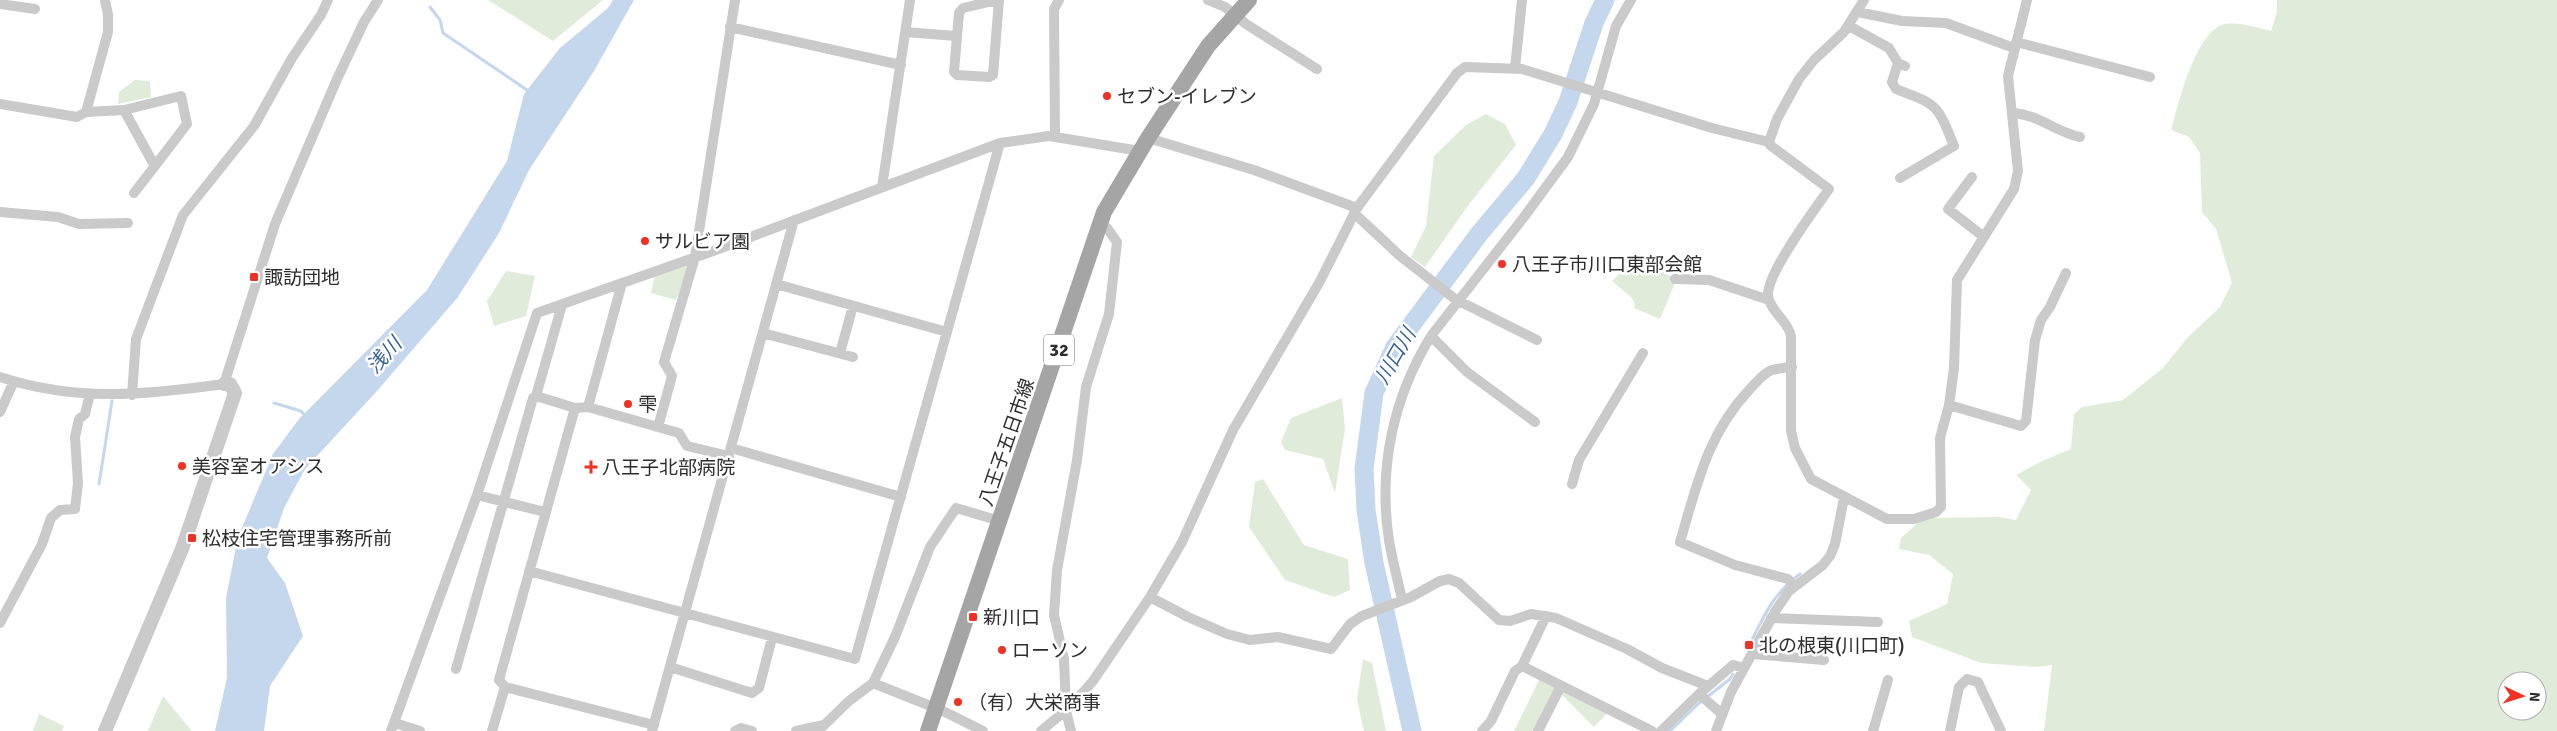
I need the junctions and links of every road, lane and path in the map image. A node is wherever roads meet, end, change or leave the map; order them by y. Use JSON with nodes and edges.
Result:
{"nodes":[{"id":1,"x":105,"y":0,"type":"edge"},
{"id":2,"x":328,"y":0,"type":"edge"},
{"id":3,"x":378,"y":0,"type":"edge"},
{"id":4,"x":735,"y":0,"type":"edge"},
{"id":5,"x":910,"y":0,"type":"edge"},
{"id":6,"x":998,"y":0,"type":"edge"},
{"id":7,"x":1059,"y":0,"type":"edge"},
{"id":8,"x":1208,"y":0,"type":"edge"},
{"id":9,"x":1249,"y":0,"type":"edge"},
{"id":10,"x":1522,"y":0,"type":"edge"},
{"id":11,"x":1631,"y":0,"type":"edge"},
{"id":12,"x":1864,"y":0,"type":"edge"},
{"id":13,"x":2027,"y":0,"type":"edge"},
{"id":14,"x":0,"y":4,"type":"edge"},
{"id":15,"x":35,"y":9,"type":"dead end"},
{"id":16,"x":1858,"y":12,"type":"junction"},
{"id":17,"x":1235,"y":15,"type":"junction"},
{"id":18,"x":1849,"y":26,"type":"junction"},
{"id":19,"x":730,"y":27,"type":"junction"},
{"id":20,"x":906,"y":32,"type":"junction"},
{"id":21,"x":956,"y":36,"type":"junction"},
{"id":22,"x":2015,"y":45,"type":"junction"},
{"id":23,"x":901,"y":65,"type":"junction"},
{"id":24,"x":1515,"y":68,"type":"junction"},
{"id":25,"x":1317,"y":69,"type":"dead end"},
{"id":26,"x":2150,"y":77,"type":"dead end"},
{"id":27,"x":1594,"y":91,"type":"junction"},
{"id":28,"x":0,"y":104,"type":"edge"},
{"id":29,"x":124,"y":110,"type":"junction"},
{"id":30,"x":86,"y":112,"type":"junction"},
{"id":31,"x":2014,"y":113,"type":"junction"},
{"id":32,"x":1055,"y":136,"type":"junction"},
{"id":33,"x":2080,"y":137,"type":"dead end"},
{"id":34,"x":1770,"y":142,"type":"junction"},
{"id":35,"x":1000,"y":143,"type":"junction"},
{"id":36,"x":1144,"y":145,"type":"junction"},
{"id":37,"x":158,"y":162,"type":"junction"},
{"id":38,"x":1972,"y":177,"type":"dead end"},
{"id":39,"x":1900,"y":178,"type":"dead end"},
{"id":40,"x":882,"y":187,"type":"junction"},
{"id":41,"x":134,"y":193,"type":"dead end"},
{"id":42,"x":1356,"y":210,"type":"junction"},
{"id":43,"x":0,"y":212,"type":"edge"},
{"id":44,"x":794,"y":220,"type":"junction"},
{"id":45,"x":128,"y":223,"type":"dead end"},
{"id":46,"x":1099,"y":225,"type":"junction"},
{"id":47,"x":1984,"y":237,"type":"junction"},
{"id":48,"x":696,"y":257,"type":"junction"},
{"id":49,"x":2066,"y":273,"type":"dead end"},
{"id":50,"x":1675,"y":279,"type":"dead end"},
{"id":51,"x":622,"y":283,"type":"junction"},
{"id":52,"x":776,"y":284,"type":"junction"},
{"id":53,"x":1457,"y":300,"type":"junction"},
{"id":54,"x":1769,"y":300,"type":"junction"},
{"id":55,"x":562,"y":305,"type":"junction"},
{"id":56,"x":853,"y":306,"type":"junction"},
{"id":57,"x":947,"y":332,"type":"junction"},
{"id":58,"x":763,"y":333,"type":"junction"},
{"id":59,"x":1431,"y":336,"type":"junction"},
{"id":60,"x":1537,"y":340,"type":"dead end"},
{"id":61,"x":840,"y":353,"type":"junction"},
{"id":62,"x":1643,"y":353,"type":"dead end"},
{"id":63,"x":853,"y":356,"type":"dead end"},
{"id":64,"x":1792,"y":367,"type":"junction"},
{"id":65,"x":0,"y":377,"type":"edge"},
{"id":66,"x":14,"y":381,"type":"junction"},
{"id":67,"x":224,"y":384,"type":"junction"},
{"id":68,"x":90,"y":394,"type":"junction"},
{"id":69,"x":132,"y":395,"type":"junction"},
{"id":70,"x":536,"y":396,"type":"junction"},
{"id":71,"x":1949,"y":404,"type":"junction"},
{"id":72,"x":588,"y":407,"type":"junction"},
{"id":73,"x":575,"y":408,"type":"junction"},
{"id":74,"x":0,"y":412,"type":"edge"},
{"id":75,"x":1535,"y":422,"type":"dead end"},
{"id":76,"x":658,"y":427,"type":"junction"},
{"id":77,"x":730,"y":452,"type":"junction"},
{"id":78,"x":1572,"y":484,"type":"dead end"},
{"id":79,"x":477,"y":495,"type":"junction"},
{"id":80,"x":901,"y":497,"type":"junction"},
{"id":81,"x":1844,"y":498,"type":"junction"},
{"id":82,"x":503,"y":502,"type":"junction"},
{"id":83,"x":545,"y":512,"type":"junction"},
{"id":84,"x":1000,"y":521,"type":"junction"},
{"id":85,"x":529,"y":571,"type":"junction"},
{"id":86,"x":1791,"y":583,"type":"junction"},
{"id":87,"x":1150,"y":597,"type":"junction"},
{"id":88,"x":1401,"y":600,"type":"junction"},
{"id":89,"x":685,"y":613,"type":"junction"},
{"id":90,"x":1546,"y":616,"type":"junction"},
{"id":91,"x":1771,"y":618,"type":"junction"},
{"id":92,"x":1878,"y":622,"type":"dead end"},
{"id":93,"x":0,"y":623,"type":"edge"},
{"id":94,"x":772,"y":638,"type":"junction"},
{"id":95,"x":1752,"y":654,"type":"junction"},
{"id":96,"x":1824,"y":660,"type":"dead end"},
{"id":97,"x":1522,"y":666,"type":"junction"},
{"id":98,"x":670,"y":667,"type":"junction"},
{"id":99,"x":1744,"y":668,"type":"junction"},
{"id":100,"x":456,"y":669,"type":"dead end"},
{"id":101,"x":1888,"y":680,"type":"dead end"},
{"id":102,"x":874,"y":683,"type":"junction"},
{"id":103,"x":1560,"y":686,"type":"junction"},
{"id":104,"x":1708,"y":686,"type":"junction"},
{"id":105,"x":505,"y":687,"type":"junction"},
{"id":106,"x":1702,"y":697,"type":"junction"},
{"id":107,"x":936,"y":708,"type":"junction"},
{"id":108,"x":1066,"y":711,"type":"junction"},
{"id":109,"x":1722,"y":714,"type":"junction"},
{"id":110,"x":393,"y":727,"type":"edge"},
{"id":111,"x":653,"y":728,"type":"edge"},
{"id":112,"x":821,"y":728,"type":"edge"},
{"id":113,"x":105,"y":731,"type":"edge"},
{"id":114,"x":420,"y":731,"type":"edge"},
{"id":115,"x":492,"y":731,"type":"edge"},
{"id":116,"x":735,"y":731,"type":"edge"},
{"id":117,"x":752,"y":731,"type":"edge"},
{"id":118,"x":796,"y":731,"type":"edge"},
{"id":119,"x":928,"y":731,"type":"edge"},
{"id":120,"x":983,"y":731,"type":"edge"},
{"id":121,"x":1041,"y":731,"type":"edge"},
{"id":122,"x":1071,"y":731,"type":"edge"},
{"id":123,"x":1482,"y":731,"type":"edge"},
{"id":124,"x":1538,"y":731,"type":"edge"},
{"id":125,"x":1652,"y":731,"type":"edge"},
{"id":126,"x":1661,"y":731,"type":"edge"},
{"id":127,"x":1716,"y":731,"type":"edge"},
{"id":128,"x":1874,"y":731,"type":"edge"},
{"id":129,"x":1950,"y":731,"type":"edge"},
{"id":130,"x":2001,"y":731,"type":"edge"}],
"edges":[{"from":1,"to":30,"type":"street"},
{"from":2,"to":69,"type":"street"},
{"from":3,"to":67,"type":"street"},
{"from":4,"to":19,"type":"street"},
{"from":5,"to":20,"type":"street"},
{"from":6,"to":21,"type":"street"},
{"from":6,"to":21,"type":"street"},
{"from":7,"to":32,"type":"street"},
{"from":8,"to":17,"type":"street"},
{"from":9,"to":17,"type":"main road","name":"八王子五日市線","number":"32"},
{"from":10,"to":24,"type":"street"},
{"from":11,"to":27,"type":"street"},
{"from":12,"to":16,"type":"street"},
{"from":13,"to":22,"type":"street"},
{"from":14,"to":15,"type":"street"},
{"from":16,"to":18,"type":"street"},
{"from":16,"to":22,"type":"street"},
{"from":17,"to":25,"type":"street"},
{"from":17,"to":36,"type":"main road","name":"八王子五日市線","number":"32"},
{"from":18,"to":34,"type":"street"},
{"from":18,"to":39,"type":"street"},
{"from":19,"to":23,"type":"street"},
{"from":19,"to":48,"type":"street"},
{"from":20,"to":21,"type":"street"},
{"from":20,"to":23,"type":"street"},
{"from":22,"to":26,"type":"street"},
{"from":22,"to":31,"type":"street"},
{"from":23,"to":40,"type":"street"},
{"from":24,"to":27,"type":"street"},
{"from":24,"to":42,"type":"street"},
{"from":27,"to":34,"type":"street"},
{"from":27,"to":53,"type":"street"},
{"from":28,"to":30,"type":"street"},
{"from":29,"to":30,"type":"street"},
{"from":29,"to":37,"type":"street"},
{"from":29,"to":37,"type":"street"},
{"from":31,"to":33,"type":"street"},
{"from":31,"to":47,"type":"street"},
{"from":32,"to":35,"type":"street"},
{"from":32,"to":36,"type":"street"},
{"from":34,"to":54,"type":"street"},
{"from":35,"to":40,"type":"street"},
{"from":35,"to":57,"type":"street"},
{"from":36,"to":42,"type":"street"},
{"from":36,"to":46,"type":"main road","name":"八王子五日市線","number":"32"},
{"from":37,"to":41,"type":"street"},
{"from":38,"to":47,"type":"street"},
{"from":40,"to":44,"type":"street"},
{"from":42,"to":53,"type":"street"},
{"from":42,"to":87,"type":"street"},
{"from":43,"to":45,"type":"street"},
{"from":44,"to":48,"type":"street"},
{"from":44,"to":52,"type":"street"},
{"from":46,"to":84,"type":"main road","name":"八王子五日市線","number":"32"},
{"from":46,"to":108,"type":"street"},
{"from":47,"to":71,"type":"street"},
{"from":48,"to":51,"type":"street"},
{"from":48,"to":76,"type":"street"},
{"from":49,"to":71,"type":"street"},
{"from":50,"to":54,"type":"street"},
{"from":51,"to":55,"type":"street"},
{"from":51,"to":72,"type":"street"},
{"from":52,"to":56,"type":"street"},
{"from":52,"to":58,"type":"street"},
{"from":53,"to":59,"type":"street"},
{"from":53,"to":60,"type":"street"},
{"from":54,"to":64,"type":"street"},
{"from":55,"to":70,"type":"street"},
{"from":55,"to":79,"type":"street"},
{"from":56,"to":57,"type":"street"},
{"from":56,"to":61,"type":"street"},
{"from":57,"to":80,"type":"street"},
{"from":58,"to":61,"type":"street"},
{"from":58,"to":77,"type":"street"},
{"from":59,"to":75,"type":"street"},
{"from":59,"to":88,"type":"street"},
{"from":61,"to":63,"type":"street"},
{"from":62,"to":78,"type":"street"},
{"from":64,"to":81,"type":"street"},
{"from":64,"to":86,"type":"street"},
{"from":65,"to":66,"type":"street"},
{"from":66,"to":68,"type":"street"},
{"from":66,"to":74,"type":"street"},
{"from":67,"to":69,"type":"street"},
{"from":67,"to":113,"type":"street"},
{"from":68,"to":69,"type":"street"},
{"from":68,"to":93,"type":"street"},
{"from":70,"to":73,"type":"street"},
{"from":70,"to":82,"type":"street"},
{"from":71,"to":81,"type":"street"},
{"from":72,"to":73,"type":"street"},
{"from":72,"to":76,"type":"street"},
{"from":73,"to":83,"type":"street"},
{"from":76,"to":77,"type":"street"},
{"from":77,"to":80,"type":"street"},
{"from":77,"to":89,"type":"street"},
{"from":79,"to":82,"type":"street"},
{"from":79,"to":110,"type":"street"},
{"from":80,"to":94,"type":"street"},
{"from":81,"to":86,"type":"street"},
{"from":82,"to":83,"type":"street"},
{"from":82,"to":100,"type":"street"},
{"from":83,"to":85,"type":"street"},
{"from":84,"to":102,"type":"street"},
{"from":84,"to":107,"type":"main road","name":"八王子五日市線","number":"32"},
{"from":85,"to":89,"type":"street"},
{"from":85,"to":105,"type":"street"},
{"from":86,"to":91,"type":"street"},
{"from":87,"to":88,"type":"street"},
{"from":87,"to":108,"type":"street"},
{"from":88,"to":90,"type":"street"},
{"from":89,"to":94,"type":"street"},
{"from":89,"to":98,"type":"street"},
{"from":90,"to":97,"type":"street"},
{"from":90,"to":104,"type":"street"},
{"from":91,"to":92,"type":"street"},
{"from":91,"to":95,"type":"street"},
{"from":94,"to":98,"type":"street"},
{"from":95,"to":96,"type":"street"},
{"from":95,"to":99,"type":"street"},
{"from":97,"to":103,"type":"street"},
{"from":97,"to":123,"type":"street"},
{"from":98,"to":111,"type":"street"},
{"from":99,"to":104,"type":"street"},
{"from":99,"to":109,"type":"street"},
{"from":101,"to":128,"type":"street"},
{"from":102,"to":107,"type":"street"},
{"from":102,"to":112,"type":"street"},
{"from":103,"to":124,"type":"street"},
{"from":103,"to":125,"type":"street"},
{"from":104,"to":106,"type":"street"},
{"from":105,"to":111,"type":"street"},
{"from":105,"to":115,"type":"street"},
{"from":106,"to":109,"type":"street"},
{"from":106,"to":126,"type":"street"},
{"from":107,"to":119,"type":"main road","name":"八王子五日市線","number":"32"},
{"from":107,"to":120,"type":"street"},
{"from":108,"to":121,"type":"street"},
{"from":108,"to":122,"type":"street"},
{"from":109,"to":127,"type":"street"},
{"from":110,"to":114,"type":"street"},
{"from":112,"to":118,"type":"street"},
{"from":116,"to":117,"type":"street"},
{"from":129,"to":130,"type":"street"}]}
